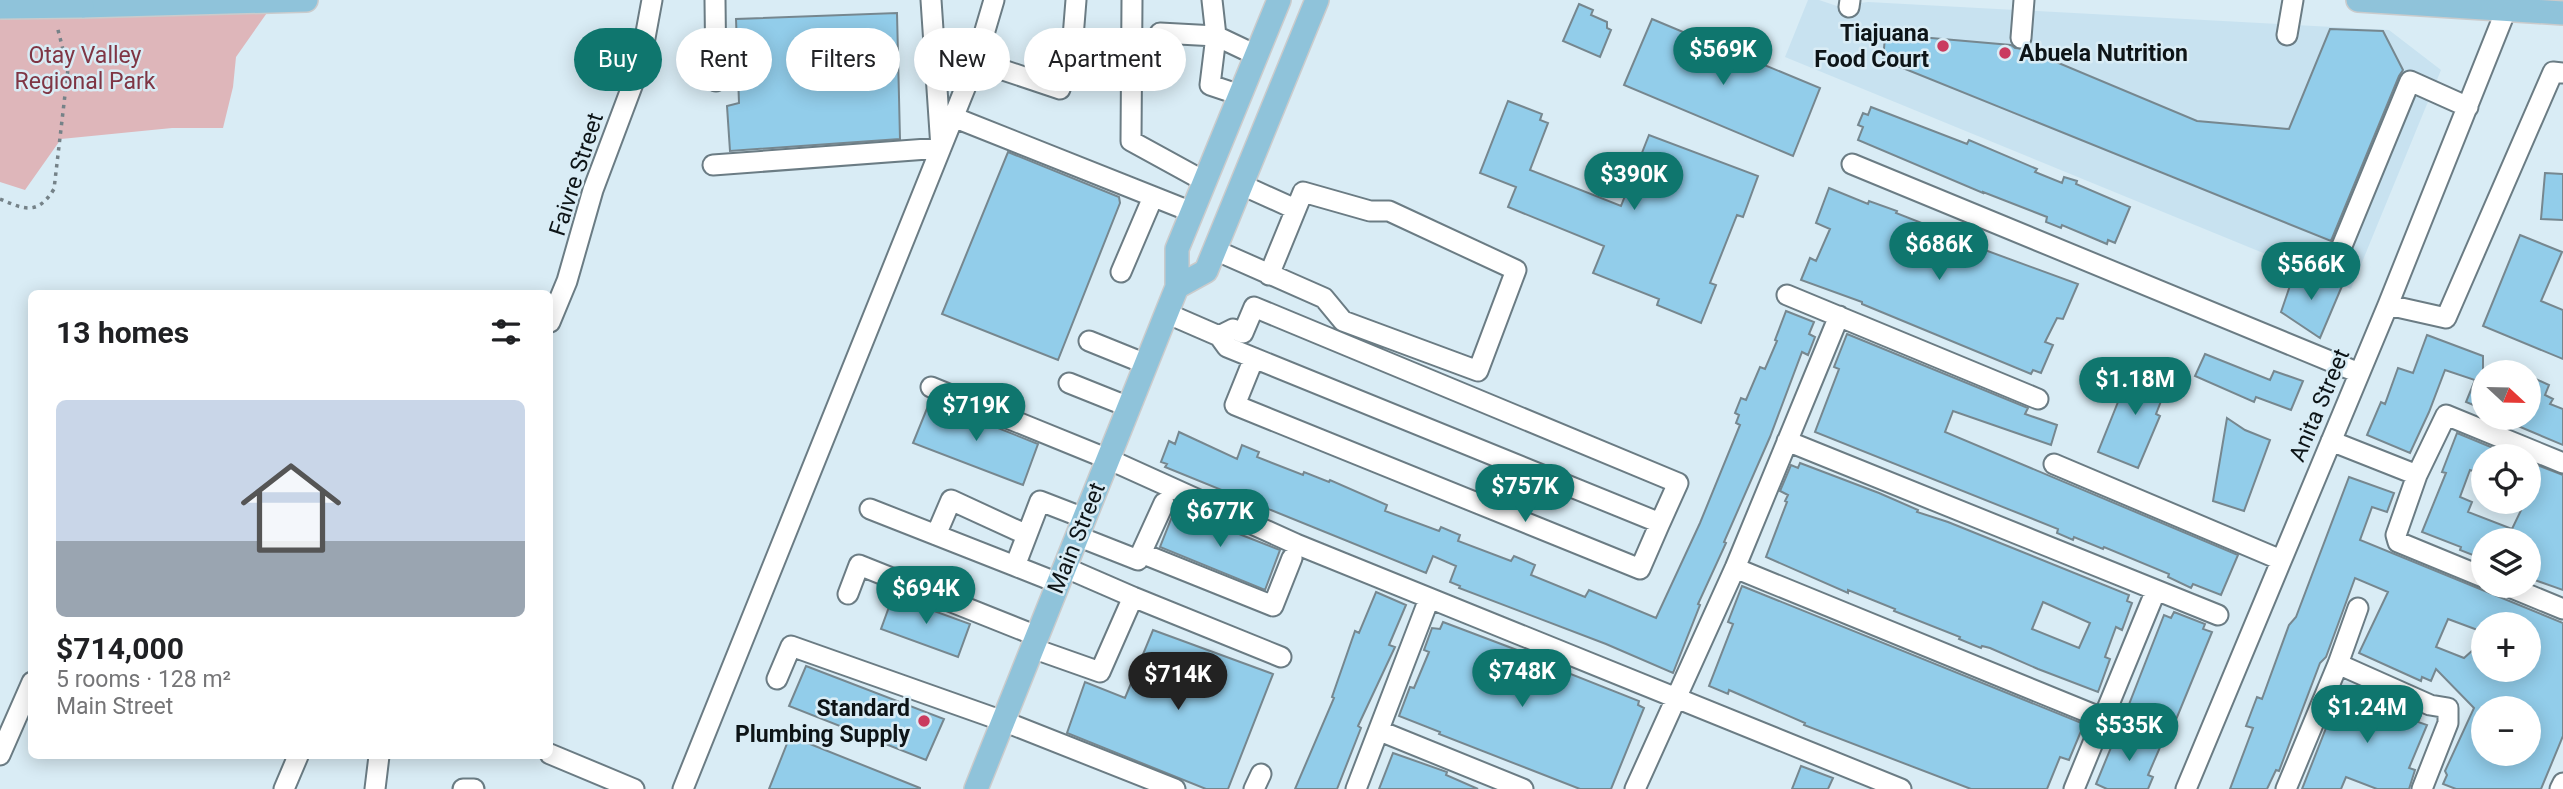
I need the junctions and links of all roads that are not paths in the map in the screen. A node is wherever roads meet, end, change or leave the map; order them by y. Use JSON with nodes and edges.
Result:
{"nodes":[{"id":1,"x":306,"y":0,"type":"edge"},
{"id":2,"x":652,"y":0,"type":"edge"},
{"id":3,"x":715,"y":0,"type":"edge"},
{"id":4,"x":931,"y":0,"type":"edge"},
{"id":5,"x":994,"y":0,"type":"edge"},
{"id":6,"x":1076,"y":0,"type":"edge"},
{"id":7,"x":1132,"y":0,"type":"edge"},
{"id":8,"x":1212,"y":0,"type":"edge"},
{"id":9,"x":1279,"y":0,"type":"edge"},
{"id":10,"x":1317,"y":0,"type":"edge"},
{"id":11,"x":2024,"y":0,"type":"edge"},
{"id":12,"x":2293,"y":0,"type":"edge"},
{"id":13,"x":2358,"y":0,"type":"edge"},
{"id":14,"x":2508,"y":5,"type":"edge"},
{"id":15,"x":0,"y":7,"type":"edge"},
{"id":16,"x":2563,"y":13,"type":"edge"},
{"id":17,"x":715,"y":28,"type":"edge"},
{"id":18,"x":986,"y":28,"type":"edge"},
{"id":19,"x":1186,"y":34,"type":"edge"},
{"id":20,"x":2287,"y":35,"type":"dead end"},
{"id":21,"x":1216,"y":36,"type":"junction"},
{"id":22,"x":2021,"y":38,"type":"dead end"},
{"id":23,"x":1256,"y":55,"type":"junction"},
{"id":24,"x":1010,"y":72,"type":"edge"},
{"id":25,"x":2563,"y":72,"type":"edge"},
{"id":26,"x":964,"y":91,"type":"edge"},
{"id":27,"x":1240,"y":95,"type":"junction"},
{"id":28,"x":2468,"y":107,"type":"junction"},
{"id":29,"x":953,"y":117,"type":"junction"},
{"id":30,"x":941,"y":148,"type":"junction"},
{"id":31,"x":1852,"y":164,"type":"dead end"},
{"id":32,"x":713,"y":165,"type":"dead end"},
{"id":33,"x":1204,"y":181,"type":"junction"},
{"id":34,"x":1242,"y":185,"type":"junction"},
{"id":35,"x":1153,"y":197,"type":"junction"},
{"id":36,"x":1295,"y":209,"type":"junction"},
{"id":37,"x":1192,"y":212,"type":"junction"},
{"id":38,"x":1215,"y":250,"type":"junction"},
{"id":39,"x":2337,"y":258,"type":"dead end"},
{"id":40,"x":1121,"y":272,"type":"dead end"},
{"id":41,"x":1269,"y":275,"type":"junction"},
{"id":42,"x":1177,"y":287,"type":"junction"},
{"id":43,"x":1787,"y":295,"type":"dead end"},
{"id":44,"x":2388,"y":305,"type":"junction"},
{"id":45,"x":1166,"y":313,"type":"junction"},
{"id":46,"x":553,"y":314,"type":"edge"},
{"id":47,"x":1839,"y":316,"type":"junction"},
{"id":48,"x":1219,"y":336,"type":"junction"},
{"id":49,"x":1089,"y":341,"type":"dead end"},
{"id":50,"x":1146,"y":364,"type":"junction"},
{"id":51,"x":1257,"y":365,"type":"junction"},
{"id":52,"x":2359,"y":373,"type":"junction"},
{"id":53,"x":1069,"y":383,"type":"dead end"},
{"id":54,"x":931,"y":387,"type":"dead end"},
{"id":55,"x":2038,"y":398,"type":"dead end"},
{"id":56,"x":1129,"y":407,"type":"junction"},
{"id":57,"x":1787,"y":441,"type":"junction"},
{"id":58,"x":2331,"y":441,"type":"junction"},
{"id":59,"x":1108,"y":458,"type":"junction"},
{"id":60,"x":2563,"y":463,"type":"edge"},
{"id":61,"x":2054,"y":464,"type":"dead end"},
{"id":62,"x":2417,"y":475,"type":"junction"},
{"id":63,"x":1164,"y":503,"type":"dead end"},
{"id":64,"x":870,"y":509,"type":"dead end"},
{"id":65,"x":1660,"y":523,"type":"junction"},
{"id":66,"x":1081,"y":527,"type":"junction"},
{"id":67,"x":936,"y":535,"type":"junction"},
{"id":68,"x":1027,"y":535,"type":"junction"},
{"id":69,"x":1141,"y":554,"type":"junction"},
{"id":70,"x":1292,"y":558,"type":"dead end"},
{"id":71,"x":2281,"y":560,"type":"junction"},
{"id":72,"x":1015,"y":566,"type":"junction"},
{"id":73,"x":1735,"y":568,"type":"junction"},
{"id":74,"x":2471,"y":572,"type":"edge"},
{"id":75,"x":1061,"y":575,"type":"junction"},
{"id":76,"x":2156,"y":590,"type":"junction"},
{"id":77,"x":848,"y":594,"type":"dead end"},
{"id":78,"x":1133,"y":597,"type":"junction"},
{"id":79,"x":1429,"y":598,"type":"junction"},
{"id":80,"x":2536,"y":598,"type":"edge"},
{"id":81,"x":2358,"y":608,"type":"dead end"},
{"id":82,"x":2563,"y":609,"type":"edge"},
{"id":83,"x":2218,"y":615,"type":"dead end"},
{"id":84,"x":1035,"y":642,"type":"junction"},
{"id":85,"x":1281,"y":657,"type":"dead end"},
{"id":86,"x":2338,"y":664,"type":"junction"},
{"id":87,"x":777,"y":679,"type":"dead end"},
{"id":88,"x":28,"y":691,"type":"edge"},
{"id":89,"x":1675,"y":698,"type":"junction"},
{"id":90,"x":2102,"y":718,"type":"junction"},
{"id":91,"x":1003,"y":722,"type":"junction"},
{"id":92,"x":1380,"y":731,"type":"junction"},
{"id":93,"x":0,"y":755,"type":"edge"},
{"id":94,"x":553,"y":755,"type":"edge"},
{"id":95,"x":297,"y":759,"type":"edge"},
{"id":96,"x":379,"y":759,"type":"edge"},
{"id":97,"x":2563,"y":782,"type":"edge"},
{"id":98,"x":284,"y":789,"type":"edge"},
{"id":99,"x":375,"y":789,"type":"edge"},
{"id":100,"x":463,"y":789,"type":"edge"},
{"id":101,"x":474,"y":789,"type":"edge"},
{"id":102,"x":634,"y":789,"type":"edge"},
{"id":103,"x":684,"y":789,"type":"edge"},
{"id":104,"x":976,"y":789,"type":"edge"},
{"id":105,"x":1175,"y":789,"type":"edge"},
{"id":106,"x":1356,"y":789,"type":"edge"},
{"id":107,"x":1524,"y":789,"type":"edge"},
{"id":108,"x":1635,"y":789,"type":"edge"},
{"id":109,"x":1901,"y":789,"type":"edge"},
{"id":110,"x":2074,"y":789,"type":"edge"},
{"id":111,"x":2186,"y":789,"type":"edge"},
{"id":112,"x":2286,"y":789,"type":"edge"},
{"id":113,"x":2422,"y":789,"type":"edge"},
{"id":114,"x":2560,"y":789,"type":"edge"}],
"edges":[{"from":1,"to":15,"type":"main road","bridge":true},
{"from":2,"to":46,"type":"street","name":"Faivre Street"},
{"from":3,"to":17,"type":"street"},
{"from":4,"to":30,"type":"street"},
{"from":5,"to":18,"type":"street"},
{"from":6,"to":24,"type":"street"},
{"from":7,"to":33,"type":"street"},
{"from":8,"to":21,"type":"street"},
{"from":9,"to":23,"type":"main road","name":"Main Street"},
{"from":10,"to":34,"type":"main road"},
{"from":11,"to":22,"type":"street"},
{"from":12,"to":20,"type":"street"},
{"from":13,"to":14,"type":"main road"},
{"from":14,"to":16,"type":"main road"},
{"from":14,"to":28,"type":"street","name":"Anita Street"},
{"from":19,"to":21,"type":"street"},
{"from":21,"to":23,"type":"street"},
{"from":21,"to":27,"type":"street"},
{"from":23,"to":27,"type":"main road","name":"Main Street"},
{"from":25,"to":44,"type":"street"},
{"from":26,"to":29,"type":"street"},
{"from":27,"to":33,"type":"main road","name":"Main Street"},
{"from":28,"to":39,"type":"street"},
{"from":28,"to":44,"type":"street","name":"Anita Street"},
{"from":29,"to":30,"type":"street"},
{"from":29,"to":35,"type":"street"},
{"from":30,"to":32,"type":"street"},
{"from":30,"to":103,"type":"street"},
{"from":31,"to":52,"type":"street"},
{"from":33,"to":37,"type":"main road","name":"Main Street"},
{"from":34,"to":36,"type":"street"},
{"from":34,"to":38,"type":"main road"},
{"from":35,"to":37,"type":"street"},
{"from":35,"to":40,"type":"street"},
{"from":36,"to":41,"type":"street"},
{"from":36,"to":41,"type":"street"},
{"from":37,"to":42,"type":"main road","name":"Main Street"},
{"from":38,"to":41,"type":"street"},
{"from":38,"to":42,"type":"main road"},
{"from":42,"to":45,"type":"main road","name":"Main Street"},
{"from":43,"to":47,"type":"street"},
{"from":44,"to":52,"type":"street","name":"Anita Street"},
{"from":45,"to":48,"type":"street"},
{"from":45,"to":50,"type":"main road","name":"Main Street"},
{"from":47,"to":55,"type":"street"},
{"from":47,"to":57,"type":"street"},
{"from":48,"to":51,"type":"street"},
{"from":48,"to":65,"type":"street"},
{"from":49,"to":50,"type":"street"},
{"from":50,"to":56,"type":"main road","name":"Main Street"},
{"from":51,"to":65,"type":"street"},
{"from":51,"to":65,"type":"street"},
{"from":52,"to":58,"type":"street","name":"Anita Street"},
{"from":53,"to":56,"type":"street"},
{"from":54,"to":59,"type":"street"},
{"from":56,"to":59,"type":"main road","name":"Main Street"},
{"from":57,"to":73,"type":"street"},
{"from":57,"to":76,"type":"street"},
{"from":58,"to":62,"type":"street"},
{"from":58,"to":71,"type":"street","name":"Anita Street"},
{"from":59,"to":66,"type":"main road","name":"Main Street"},
{"from":59,"to":79,"type":"street"},
{"from":60,"to":62,"type":"street"},
{"from":61,"to":71,"type":"street"},
{"from":62,"to":74,"type":"street"},
{"from":63,"to":69,"type":"street"},
{"from":64,"to":67,"type":"street"},
{"from":66,"to":68,"type":"street"},
{"from":66,"to":69,"type":"street"},
{"from":66,"to":75,"type":"main road","name":"Main Street"},
{"from":67,"to":68,"type":"street"},
{"from":67,"to":72,"type":"street"},
{"from":68,"to":72,"type":"street"},
{"from":69,"to":70,"type":"street"},
{"from":71,"to":111,"type":"street","name":"Anita Street"},
{"from":72,"to":75,"type":"street"},
{"from":73,"to":89,"type":"street"},
{"from":73,"to":90,"type":"street"},
{"from":75,"to":78,"type":"street"},
{"from":75,"to":84,"type":"main road","name":"Main Street"},
{"from":76,"to":83,"type":"street"},
{"from":76,"to":90,"type":"street"},
{"from":77,"to":84,"type":"street"},
{"from":78,"to":84,"type":"street"},
{"from":78,"to":85,"type":"street"},
{"from":79,"to":89,"type":"street"},
{"from":79,"to":92,"type":"street"},
{"from":80,"to":82,"type":"street"},
{"from":81,"to":86,"type":"street"},
{"from":84,"to":91,"type":"main road","name":"Main Street"},
{"from":86,"to":112,"type":"street"},
{"from":86,"to":113,"type":"street"},
{"from":87,"to":91,"type":"street"},
{"from":88,"to":93,"type":"street"},
{"from":89,"to":108,"type":"street"},
{"from":89,"to":109,"type":"street"},
{"from":90,"to":110,"type":"street"},
{"from":91,"to":104,"type":"main road","name":"Main Street"},
{"from":91,"to":105,"type":"street"},
{"from":92,"to":106,"type":"street"},
{"from":92,"to":107,"type":"street"},
{"from":94,"to":102,"type":"street"},
{"from":95,"to":98,"type":"street"},
{"from":96,"to":99,"type":"street"},
{"from":97,"to":114,"type":"street"},
{"from":100,"to":101,"type":"street"}]}
